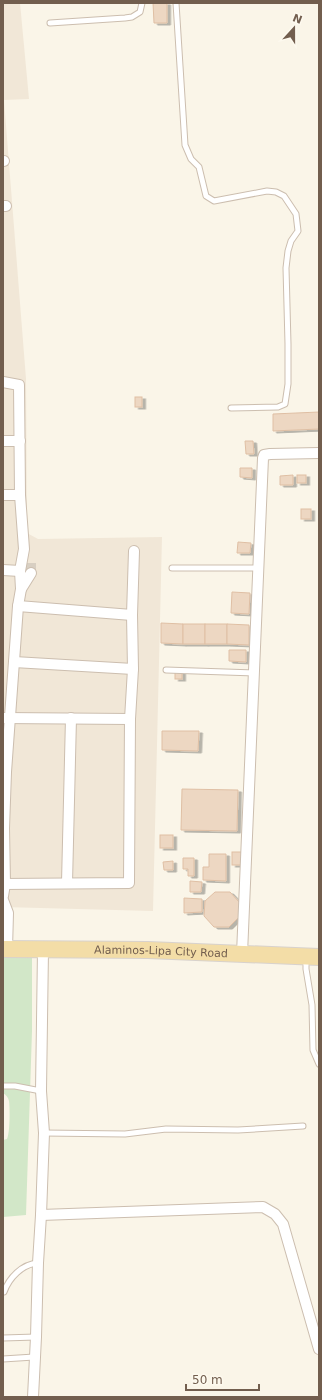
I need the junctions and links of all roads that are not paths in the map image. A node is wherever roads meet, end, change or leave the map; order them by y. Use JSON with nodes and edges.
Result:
{"nodes":[{"id":1,"x":142,"y":3,"type":"edge"},
{"id":2,"x":176,"y":3,"type":"edge"},
{"id":3,"x":50,"y":22,"type":"dead end"},
{"id":4,"x":3,"y":382,"type":"edge"},
{"id":5,"x":231,"y":408,"type":"dead end"},
{"id":6,"x":3,"y":441,"type":"edge"},
{"id":7,"x":20,"y":441,"type":"junction"},
{"id":8,"x":319,"y":453,"type":"edge"},
{"id":9,"x":3,"y":495,"type":"edge"},
{"id":10,"x":20,"y":495,"type":"junction"},
{"id":11,"x":24,"y":549,"type":"junction"},
{"id":12,"x":134,"y":551,"type":"dead end"},
{"id":13,"x":31,"y":562,"type":"tunnel mouth"},
{"id":14,"x":172,"y":568,"type":"dead end"},
{"id":15,"x":259,"y":568,"type":"junction"},
{"id":16,"x":3,"y":570,"type":"edge"},
{"id":17,"x":20,"y":571,"type":"junction"},
{"id":18,"x":31,"y":573,"type":"tunnel mouth"},
{"id":19,"x":21,"y":589,"type":"junction"},
{"id":20,"x":18,"y":606,"type":"junction"},
{"id":21,"x":132,"y":615,"type":"junction"},
{"id":22,"x":14,"y":662,"type":"junction"},
{"id":23,"x":134,"y":669,"type":"junction"},
{"id":24,"x":166,"y":670,"type":"dead end"},
{"id":25,"x":255,"y":674,"type":"junction"},
{"id":26,"x":6,"y":718,"type":"edge"},
{"id":27,"x":71,"y":718,"type":"junction"},
{"id":28,"x":130,"y":719,"type":"junction"},
{"id":29,"x":4,"y":772,"type":"edge"},
{"id":30,"x":4,"y":828,"type":"edge"},
{"id":31,"x":67,"y":883,"type":"junction"},
{"id":32,"x":4,"y":884,"type":"edge"},
{"id":33,"x":3,"y":896,"type":"edge"},
{"id":34,"x":3,"y":900,"type":"edge"},
{"id":35,"x":5,"y":949,"type":"edge"},
{"id":36,"x":43,"y":950,"type":"junction"},
{"id":37,"x":242,"y":954,"type":"junction"},
{"id":38,"x":312,"y":957,"type":"edge"},
{"id":39,"x":319,"y":1064,"type":"edge"},
{"id":40,"x":3,"y":1086,"type":"edge"},
{"id":41,"x":42,"y":1090,"type":"junction"},
{"id":42,"x":304,"y":1126,"type":"dead end"},
{"id":43,"x":44,"y":1133,"type":"junction"},
{"id":44,"x":41,"y":1215,"type":"junction"},
{"id":45,"x":38,"y":1263,"type":"junction"},
{"id":46,"x":4,"y":1292,"type":"edge"},
{"id":47,"x":36,"y":1337,"type":"junction"},
{"id":48,"x":3,"y":1338,"type":"edge"},
{"id":49,"x":319,"y":1349,"type":"edge"},
{"id":50,"x":34,"y":1357,"type":"junction"},
{"id":51,"x":3,"y":1359,"type":"edge"},
{"id":52,"x":34,"y":1397,"type":"edge"}],
"edges":[{"from":1,"to":3,"type":"lane"},
{"from":2,"to":5,"type":"lane"},
{"from":4,"to":7,"type":"street"},
{"from":6,"to":7,"type":"street"},
{"from":7,"to":10,"type":"street"},
{"from":8,"to":15,"type":"street"},
{"from":9,"to":10,"type":"street"},
{"from":10,"to":11,"type":"street"},
{"from":11,"to":13,"type":"street"},
{"from":11,"to":17,"type":"street"},
{"from":12,"to":21,"type":"street"},
{"from":14,"to":15,"type":"lane"},
{"from":15,"to":25,"type":"street"},
{"from":16,"to":17,"type":"street"},
{"from":17,"to":19,"type":"street"},
{"from":18,"to":19,"type":"street"},
{"from":19,"to":20,"type":"street"},
{"from":20,"to":21,"type":"street"},
{"from":20,"to":22,"type":"street"},
{"from":21,"to":23,"type":"street"},
{"from":22,"to":23,"type":"street"},
{"from":22,"to":26,"type":"street"},
{"from":23,"to":28,"type":"street"},
{"from":24,"to":25,"type":"lane"},
{"from":25,"to":37,"type":"street"},
{"from":26,"to":27,"type":"street"},
{"from":26,"to":29,"type":"street"},
{"from":27,"to":28,"type":"street"},
{"from":27,"to":31,"type":"street"},
{"from":28,"to":31,"type":"street"},
{"from":29,"to":30,"type":"street"},
{"from":30,"to":32,"type":"street"},
{"from":31,"to":32,"type":"street"},
{"from":32,"to":33,"type":"street"},
{"from":34,"to":35,"type":"street"},
{"from":35,"to":36,"type":"main road","name":"Alaminos-Lipa City Road"},
{"from":36,"to":37,"type":"main road","name":"Alaminos-Lipa City Road"},
{"from":36,"to":41,"type":"street"},
{"from":37,"to":38,"type":"main road","name":"Alaminos-Lipa City Road"},
{"from":38,"to":39,"type":"lane"},
{"from":40,"to":41,"type":"lane"},
{"from":41,"to":43,"type":"street"},
{"from":42,"to":43,"type":"lane"},
{"from":43,"to":44,"type":"street"},
{"from":44,"to":45,"type":"street"},
{"from":44,"to":49,"type":"street"},
{"from":45,"to":46,"type":"lane"},
{"from":45,"to":47,"type":"street"},
{"from":47,"to":48,"type":"lane"},
{"from":47,"to":50,"type":"street"},
{"from":50,"to":51,"type":"lane"},
{"from":50,"to":52,"type":"street"}]}
